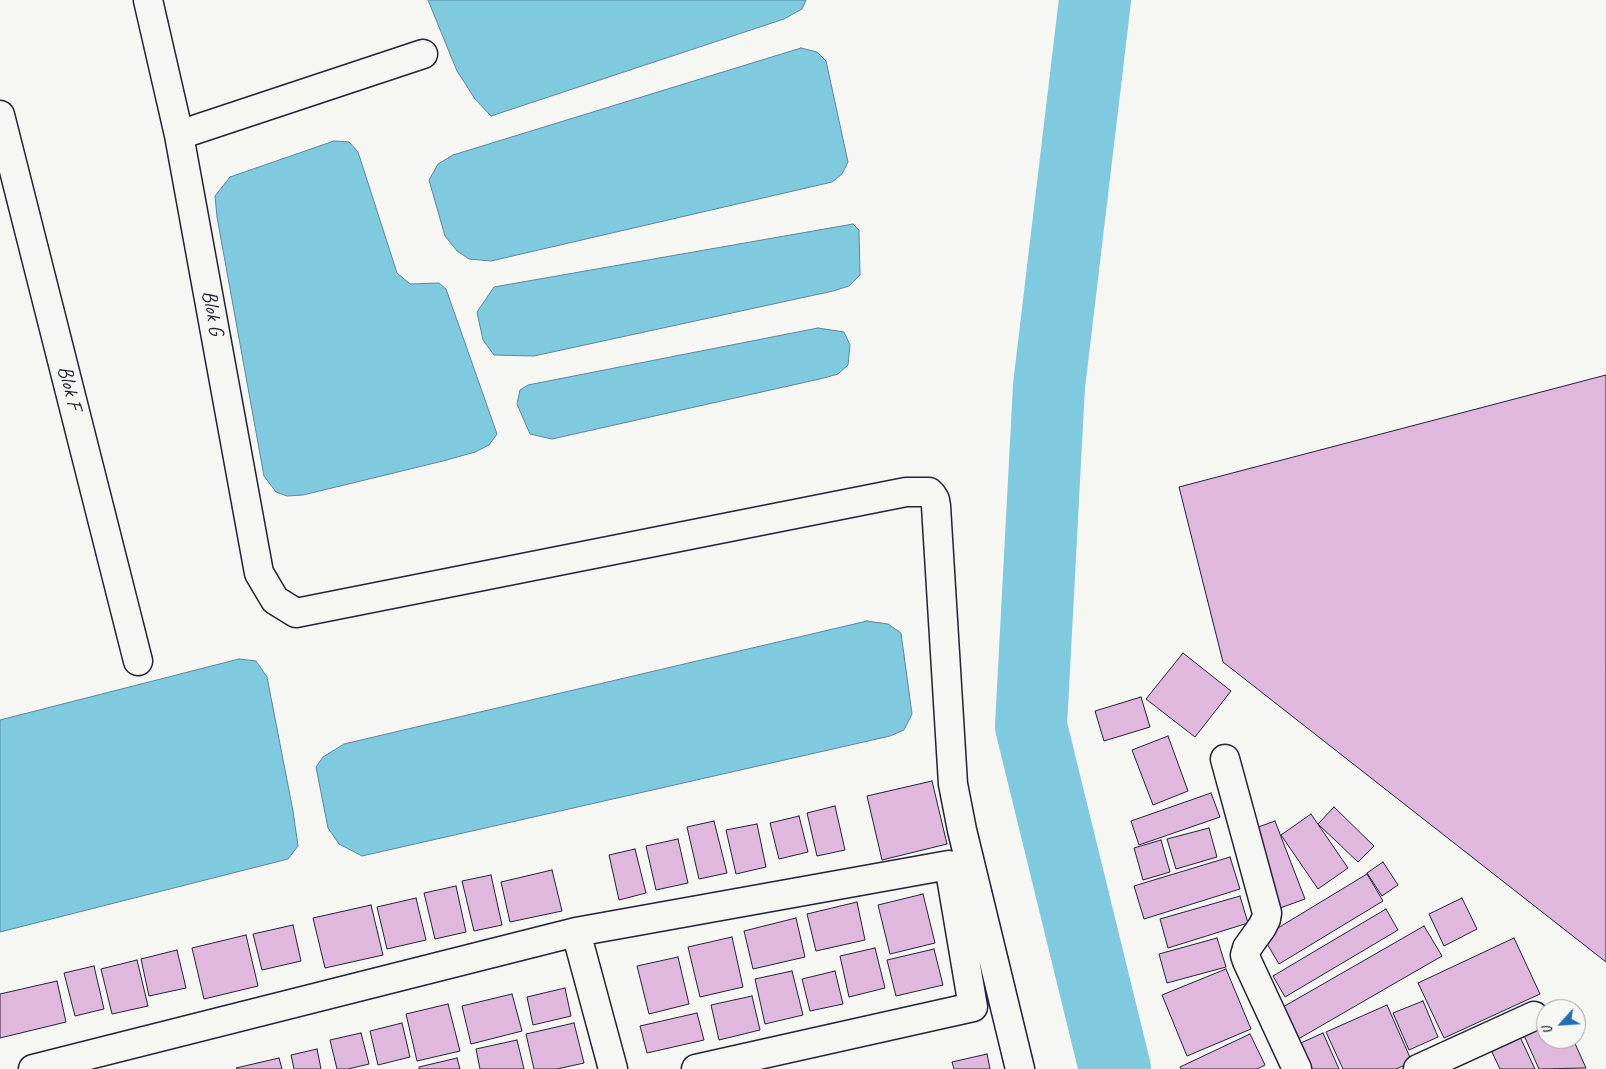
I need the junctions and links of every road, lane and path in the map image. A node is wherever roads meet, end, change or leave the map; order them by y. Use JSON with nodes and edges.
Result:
{"nodes":[{"id":1,"x":148,"y":0,"type":"edge"},
{"id":2,"x":423,"y":54,"type":"dead end"},
{"id":3,"x":0,"y":115,"type":"edge"},
{"id":4,"x":179,"y":135,"type":"junction"},
{"id":5,"x":138,"y":661,"type":"dead end"},
{"id":6,"x":1225,"y":759,"type":"dead end"},
{"id":7,"x":576,"y":932,"type":"junction"},
{"id":8,"x":1534,"y":1016,"type":"dead end"},
{"id":9,"x":32,"y":1069,"type":"edge"},
{"id":10,"x":613,"y":1069,"type":"edge"},
{"id":11,"x":696,"y":1069,"type":"edge"},
{"id":12,"x":1020,"y":1069,"type":"edge"},
{"id":13,"x":1297,"y":1069,"type":"edge"},
{"id":14,"x":1418,"y":1069,"type":"edge"}],
"edges":[{"from":1,"to":4,"type":"street","name":"Blok G"},
{"from":2,"to":4,"type":"street"},
{"from":3,"to":5,"type":"street","name":"Blok F"},
{"from":4,"to":12,"type":"street","name":"Blok G"},
{"from":6,"to":13,"type":"street"},
{"from":7,"to":9,"type":"street"},
{"from":7,"to":10,"type":"street"},
{"from":7,"to":11,"type":"street"},
{"from":8,"to":14,"type":"street"}]}
